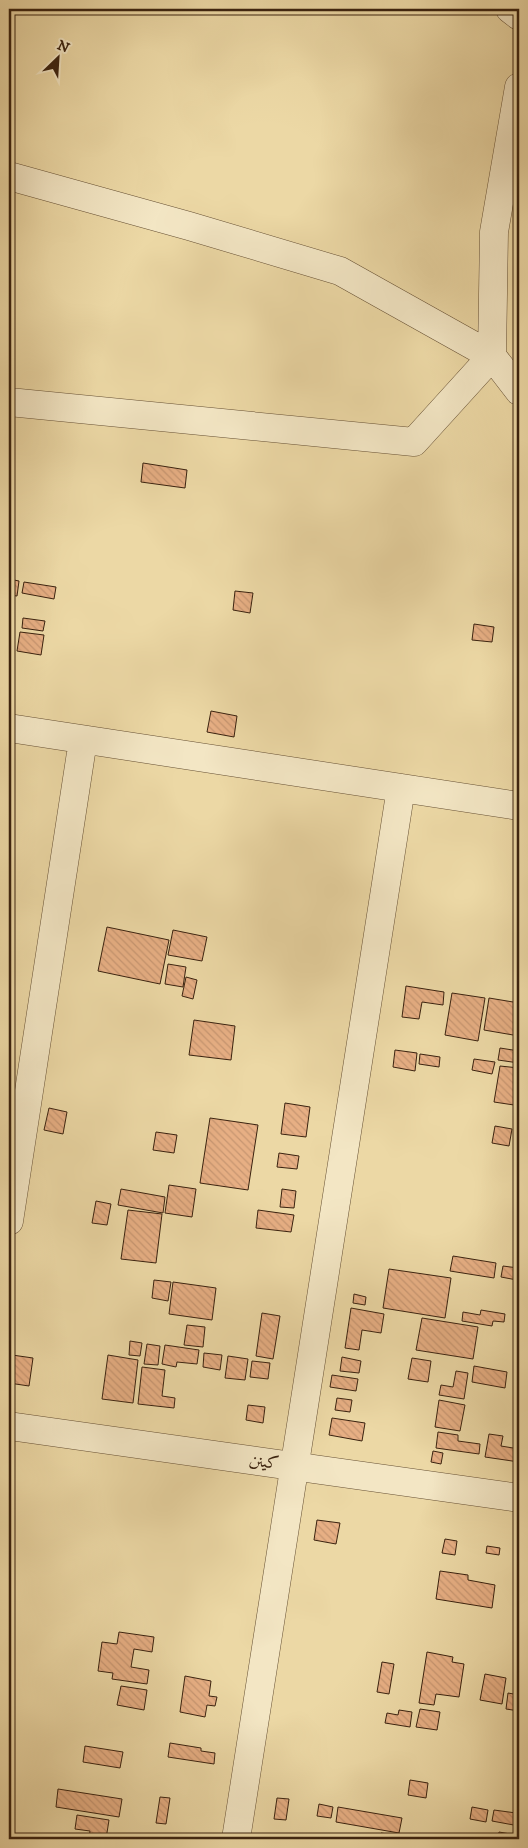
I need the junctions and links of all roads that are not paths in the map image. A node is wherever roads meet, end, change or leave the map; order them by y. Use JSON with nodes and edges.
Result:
{"nodes":[{"id":1,"x":510,"y":9,"type":"edge"},
{"id":2,"x":519,"y":16,"type":"edge"},
{"id":3,"x":519,"y":87,"type":"edge"},
{"id":4,"x":9,"y":176,"type":"edge"},
{"id":5,"x":492,"y":356,"type":"junction"},
{"id":6,"x":519,"y":390,"type":"edge"},
{"id":7,"x":9,"y":402,"type":"edge"},
{"id":8,"x":9,"y":728,"type":"edge"},
{"id":9,"x":83,"y":740,"type":"junction"},
{"id":10,"x":401,"y":788,"type":"junction"},
{"id":11,"x":519,"y":806,"type":"edge"},
{"id":12,"x":20,"y":1075,"type":"edge"},
{"id":13,"x":9,"y":1220,"type":"edge"},
{"id":14,"x":9,"y":1426,"type":"edge"},
{"id":15,"x":294,"y":1466,"type":"junction"},
{"id":16,"x":519,"y":1498,"type":"edge"},
{"id":17,"x":236,"y":1839,"type":"edge"}],
"edges":[{"from":1,"to":2,"type":"street"},
{"from":3,"to":5,"type":"street"},
{"from":4,"to":5,"type":"street"},
{"from":5,"to":6,"type":"street"},
{"from":5,"to":7,"type":"street"},
{"from":8,"to":9,"type":"street"},
{"from":9,"to":10,"type":"street"},
{"from":9,"to":12,"type":"street"},
{"from":10,"to":11,"type":"street"},
{"from":10,"to":15,"type":"street"},
{"from":12,"to":13,"type":"street"},
{"from":14,"to":15,"type":"street","name":"كينن"},
{"from":15,"to":16,"type":"street","name":"كينن"},
{"from":15,"to":17,"type":"street"}]}
